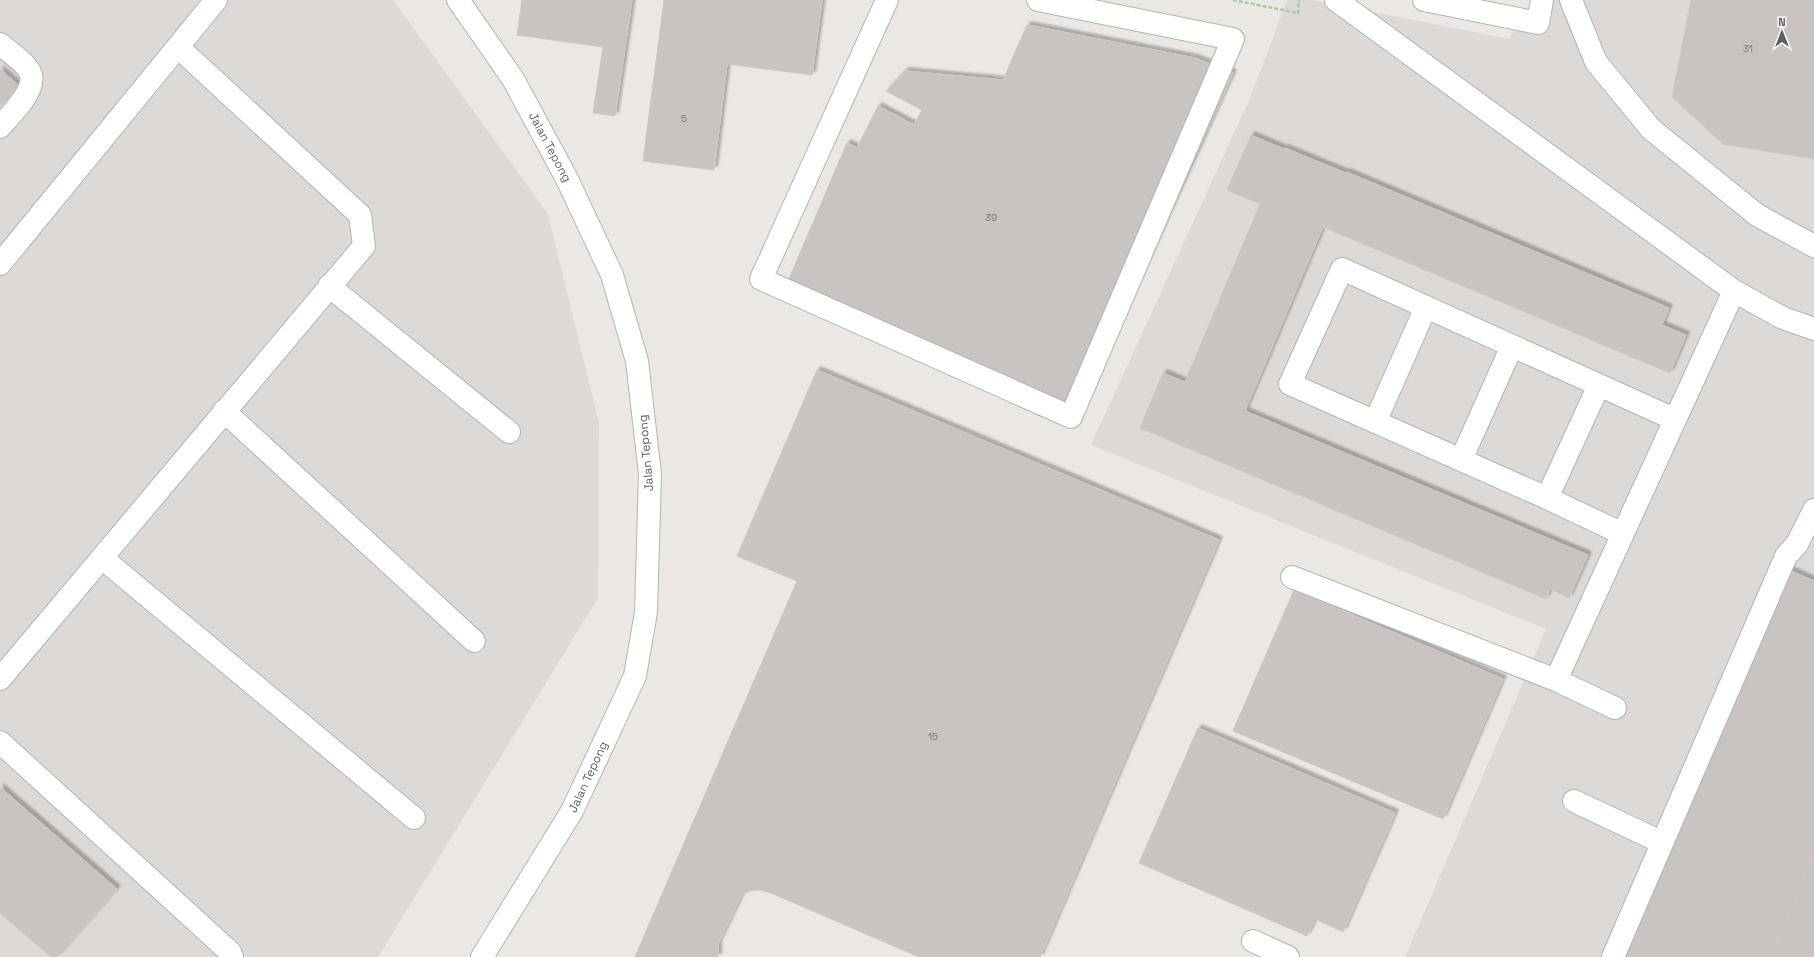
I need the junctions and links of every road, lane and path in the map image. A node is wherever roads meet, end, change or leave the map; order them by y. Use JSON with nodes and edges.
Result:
{"nodes":[{"id":1,"x":216,"y":0,"type":"edge"},
{"id":2,"x":458,"y":0,"type":"edge"},
{"id":3,"x":887,"y":0,"type":"edge"},
{"id":4,"x":1038,"y":0,"type":"edge"},
{"id":5,"x":1233,"y":0,"type":"edge"},
{"id":6,"x":1300,"y":0,"type":"edge"},
{"id":7,"x":1336,"y":0,"type":"edge"},
{"id":8,"x":1424,"y":0,"type":"edge"},
{"id":9,"x":1542,"y":0,"type":"edge"},
{"id":10,"x":1571,"y":0,"type":"edge"},
{"id":11,"x":0,"y":44,"type":"edge"},
{"id":12,"x":178,"y":47,"type":"junction"},
{"id":13,"x":0,"y":127,"type":"edge"},
{"id":14,"x":1814,"y":246,"type":"edge"},
{"id":15,"x":0,"y":264,"type":"edge"},
{"id":16,"x":329,"y":286,"type":"junction"},
{"id":17,"x":1734,"y":291,"type":"junction"},
{"id":18,"x":1426,"y":307,"type":"junction"},
{"id":19,"x":1814,"y":329,"type":"edge"},
{"id":20,"x":1512,"y":346,"type":"junction"},
{"id":21,"x":1598,"y":385,"type":"junction"},
{"id":22,"x":224,"y":411,"type":"junction"},
{"id":23,"x":1674,"y":419,"type":"junction"},
{"id":24,"x":1375,"y":422,"type":"junction"},
{"id":25,"x":509,"y":432,"type":"dead end"},
{"id":26,"x":1461,"y":460,"type":"junction"},
{"id":27,"x":1547,"y":498,"type":"junction"},
{"id":28,"x":1814,"y":510,"type":"edge"},
{"id":29,"x":1623,"y":534,"type":"junction"},
{"id":30,"x":1805,"y":545,"type":"edge"},
{"id":31,"x":102,"y":558,"type":"junction"},
{"id":32,"x":1292,"y":577,"type":"dead end"},
{"id":33,"x":474,"y":641,"type":"dead end"},
{"id":34,"x":0,"y":679,"type":"edge"},
{"id":35,"x":1556,"y":680,"type":"junction"},
{"id":36,"x":1615,"y":708,"type":"dead end"},
{"id":37,"x":0,"y":742,"type":"edge"},
{"id":38,"x":1574,"y":801,"type":"dead end"},
{"id":39,"x":414,"y":818,"type":"dead end"},
{"id":40,"x":1661,"y":842,"type":"junction"},
{"id":41,"x":1253,"y":941,"type":"dead end"},
{"id":42,"x":232,"y":957,"type":"edge"},
{"id":43,"x":482,"y":957,"type":"edge"},
{"id":44,"x":1288,"y":957,"type":"edge"},
{"id":45,"x":1613,"y":957,"type":"edge"}],
"edges":[{"from":1,"to":12,"type":"street"},
{"from":2,"to":43,"type":"street","name":"Jalan Tepong"},
{"from":3,"to":4,"type":"street"},
{"from":5,"to":6,"type":"path"},
{"from":7,"to":17,"type":"street"},
{"from":8,"to":9,"type":"street"},
{"from":10,"to":14,"type":"street"},
{"from":11,"to":13,"type":"street"},
{"from":12,"to":15,"type":"street"},
{"from":12,"to":16,"type":"street"},
{"from":16,"to":22,"type":"street"},
{"from":16,"to":25,"type":"street"},
{"from":17,"to":19,"type":"street"},
{"from":17,"to":23,"type":"street"},
{"from":18,"to":20,"type":"street"},
{"from":18,"to":24,"type":"street"},
{"from":18,"to":24,"type":"street"},
{"from":20,"to":21,"type":"street"},
{"from":20,"to":26,"type":"street"},
{"from":21,"to":23,"type":"street"},
{"from":21,"to":27,"type":"street"},
{"from":22,"to":31,"type":"street"},
{"from":22,"to":33,"type":"street"},
{"from":23,"to":29,"type":"street"},
{"from":24,"to":26,"type":"street"},
{"from":26,"to":27,"type":"street"},
{"from":27,"to":29,"type":"street"},
{"from":28,"to":30,"type":"street"},
{"from":29,"to":35,"type":"street"},
{"from":30,"to":40,"type":"street"},
{"from":31,"to":34,"type":"street"},
{"from":31,"to":39,"type":"street"},
{"from":32,"to":35,"type":"street"},
{"from":35,"to":36,"type":"street"},
{"from":37,"to":42,"type":"street"},
{"from":38,"to":40,"type":"street"},
{"from":40,"to":45,"type":"street"},
{"from":41,"to":44,"type":"street"}]}
